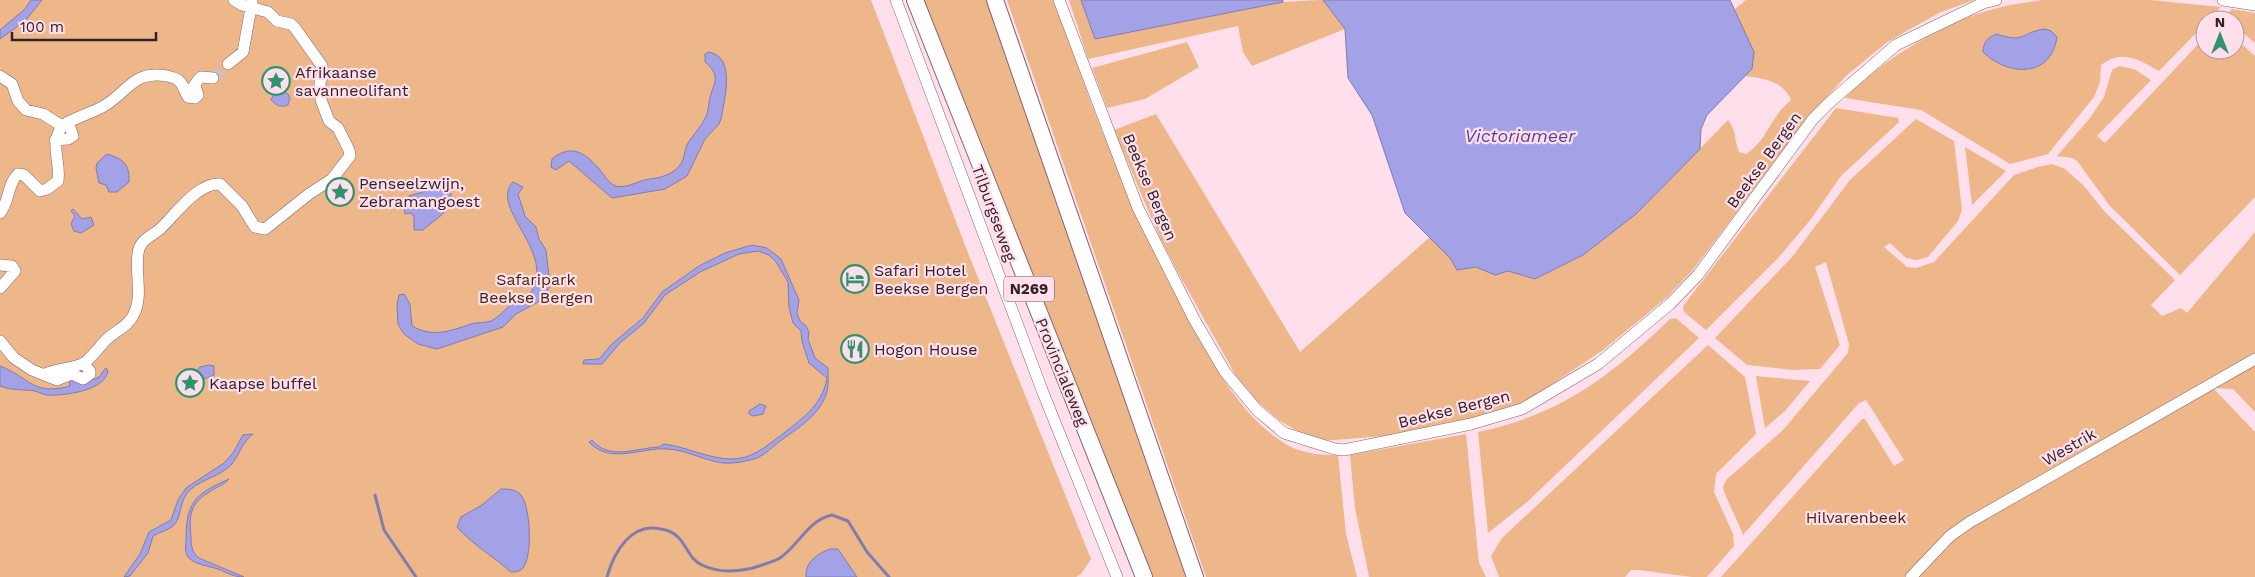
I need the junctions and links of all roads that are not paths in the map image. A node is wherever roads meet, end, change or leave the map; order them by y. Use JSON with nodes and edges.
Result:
{"nodes":[{"id":1,"x":234,"y":0,"type":"edge"},
{"id":2,"x":896,"y":0,"type":"edge"},
{"id":3,"x":915,"y":0,"type":"edge"},
{"id":4,"x":995,"y":0,"type":"edge"},
{"id":5,"x":1059,"y":0,"type":"edge"},
{"id":6,"x":1996,"y":0,"type":"edge"},
{"id":7,"x":2223,"y":0,"type":"edge"},
{"id":8,"x":252,"y":4,"type":"edge"},
{"id":9,"x":2255,"y":5,"type":"edge"},
{"id":10,"x":228,"y":64,"type":"tunnel mouth"},
{"id":11,"x":0,"y":76,"type":"edge"},
{"id":12,"x":213,"y":78,"type":"tunnel mouth"},
{"id":13,"x":65,"y":124,"type":"junction"},
{"id":14,"x":0,"y":213,"type":"edge"},
{"id":15,"x":0,"y":265,"type":"edge"},
{"id":16,"x":0,"y":288,"type":"edge"},
{"id":17,"x":0,"y":341,"type":"edge"},
{"id":18,"x":2255,"y":359,"type":"edge"},
{"id":19,"x":1117,"y":577,"type":"edge"},
{"id":20,"x":1144,"y":577,"type":"edge"},
{"id":21,"x":1195,"y":577,"type":"edge"},
{"id":22,"x":1911,"y":577,"type":"edge"}],
"edges":[{"from":1,"to":8,"type":"street"},
{"from":2,"to":19,"type":"street","name":"Tilburgseweg"},
{"from":3,"to":20,"type":"highway","name":"Provincialeweg","number":"N269"},
{"from":4,"to":21,"type":"highway"},
{"from":5,"to":6,"type":"street","name":"Beekse Bergen"},
{"from":7,"to":9,"type":"street"},
{"from":8,"to":10,"type":"street"},
{"from":8,"to":17,"type":"street"},
{"from":11,"to":13,"type":"street"},
{"from":12,"to":13,"type":"street"},
{"from":13,"to":14,"type":"street"},
{"from":15,"to":16,"type":"street"},
{"from":18,"to":22,"type":"street","name":"Westrik"}]}
